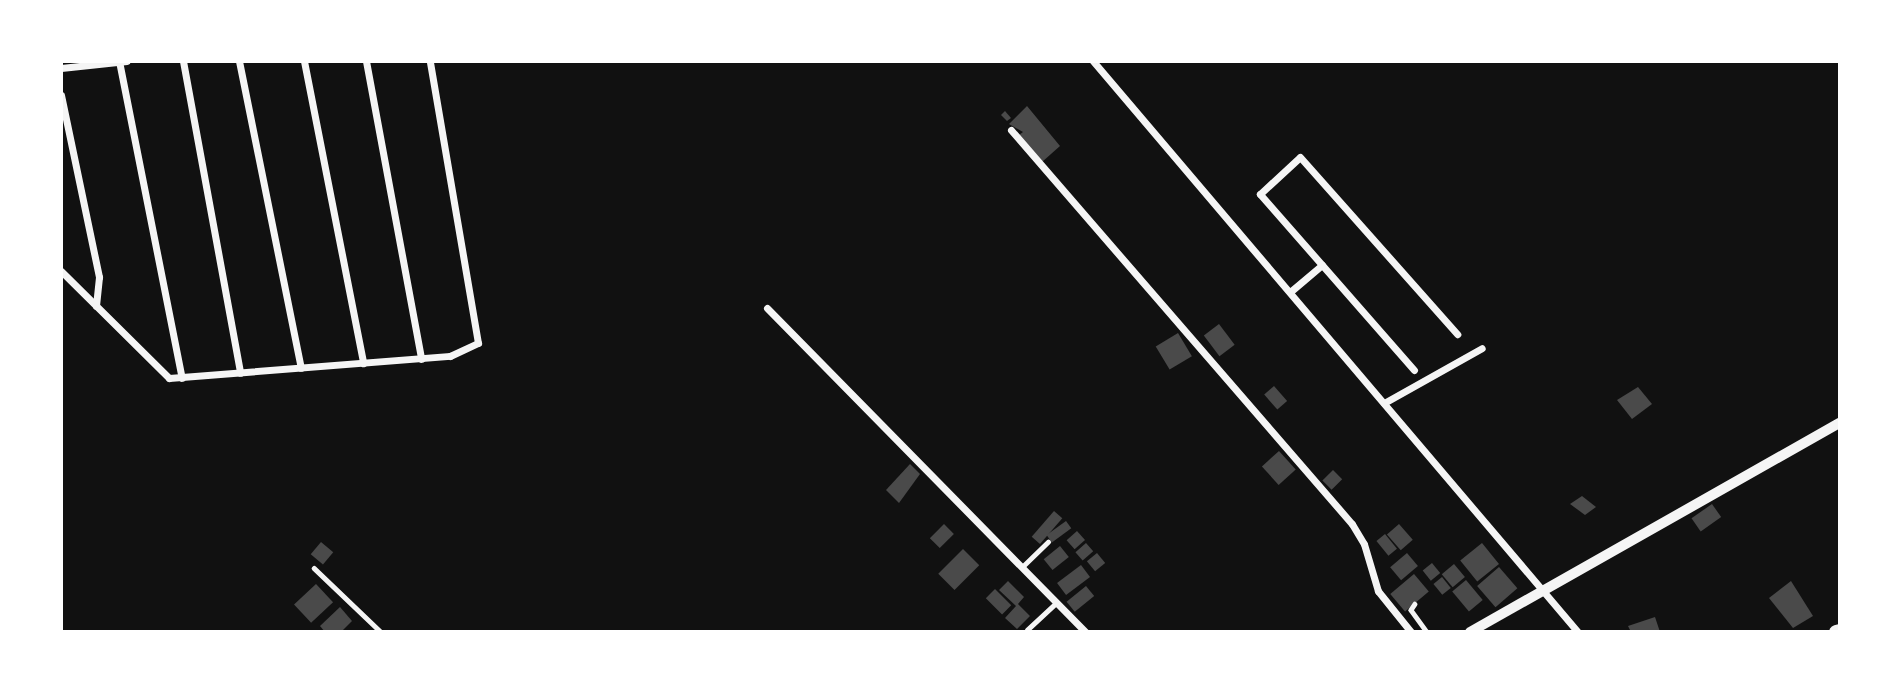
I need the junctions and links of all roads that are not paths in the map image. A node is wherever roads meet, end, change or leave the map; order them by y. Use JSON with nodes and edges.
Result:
{"nodes":[{"id":1,"x":127,"y":61,"type":"edge"},
{"id":2,"x":183,"y":61,"type":"edge"},
{"id":3,"x":239,"y":61,"type":"edge"},
{"id":4,"x":304,"y":61,"type":"edge"},
{"id":5,"x":366,"y":61,"type":"edge"},
{"id":6,"x":430,"y":61,"type":"edge"},
{"id":7,"x":1093,"y":61,"type":"edge"},
{"id":8,"x":119,"y":62,"type":"edge"},
{"id":9,"x":61,"y":68,"type":"edge"},
{"id":10,"x":61,"y":95,"type":"edge"},
{"id":11,"x":1011,"y":130,"type":"dead end"},
{"id":12,"x":1322,"y":265,"type":"junction"},
{"id":13,"x":61,"y":271,"type":"edge"},
{"id":14,"x":1290,"y":292,"type":"junction"},
{"id":15,"x":96,"y":306,"type":"junction"},
{"id":16,"x":767,"y":309,"type":"dead end"},
{"id":17,"x":1457,"y":334,"type":"dead end"},
{"id":18,"x":1482,"y":348,"type":"dead end"},
{"id":19,"x":421,"y":359,"type":"junction"},
{"id":20,"x":363,"y":363,"type":"junction"},
{"id":21,"x":301,"y":368,"type":"junction"},
{"id":22,"x":1414,"y":369,"type":"dead end"},
{"id":23,"x":240,"y":373,"type":"junction"},
{"id":24,"x":182,"y":378,"type":"junction"},
{"id":25,"x":1384,"y":403,"type":"junction"},
{"id":26,"x":1840,"y":423,"type":"edge"},
{"id":27,"x":1048,"y":542,"type":"dead end"},
{"id":28,"x":314,"y":568,"type":"dead end"},
{"id":29,"x":1022,"y":568,"type":"junction"},
{"id":30,"x":1544,"y":590,"type":"junction"},
{"id":31,"x":1056,"y":603,"type":"junction"},
{"id":32,"x":1415,"y":604,"type":"dead end"},
{"id":33,"x":1027,"y":630,"type":"dead end"},
{"id":34,"x":381,"y":632,"type":"edge"},
{"id":35,"x":1085,"y":632,"type":"edge"},
{"id":36,"x":1410,"y":632,"type":"edge"},
{"id":37,"x":1427,"y":632,"type":"edge"},
{"id":38,"x":1470,"y":632,"type":"edge"},
{"id":39,"x":1577,"y":632,"type":"edge"}],
"edges":[{"from":1,"to":8,"type":"street"},
{"from":2,"to":23,"type":"street"},
{"from":3,"to":21,"type":"street"},
{"from":4,"to":20,"type":"street"},
{"from":5,"to":19,"type":"street"},
{"from":6,"to":19,"type":"street"},
{"from":7,"to":14,"type":"street"},
{"from":8,"to":9,"type":"street"},
{"from":8,"to":24,"type":"street"},
{"from":10,"to":15,"type":"street"},
{"from":11,"to":36,"type":"street"},
{"from":12,"to":14,"type":"street"},
{"from":12,"to":17,"type":"street"},
{"from":12,"to":22,"type":"street"},
{"from":13,"to":15,"type":"street"},
{"from":14,"to":25,"type":"street"},
{"from":15,"to":24,"type":"street"},
{"from":16,"to":29,"type":"street"},
{"from":18,"to":25,"type":"street"},
{"from":19,"to":20,"type":"street"},
{"from":20,"to":21,"type":"street"},
{"from":21,"to":23,"type":"street"},
{"from":23,"to":24,"type":"street"},
{"from":25,"to":30,"type":"street"},
{"from":26,"to":30,"type":"street"},
{"from":27,"to":29,"type":"lane"},
{"from":28,"to":34,"type":"lane"},
{"from":29,"to":31,"type":"street"},
{"from":30,"to":38,"type":"street"},
{"from":30,"to":39,"type":"street"},
{"from":31,"to":33,"type":"lane"},
{"from":31,"to":35,"type":"street"},
{"from":32,"to":37,"type":"lane"}]}
